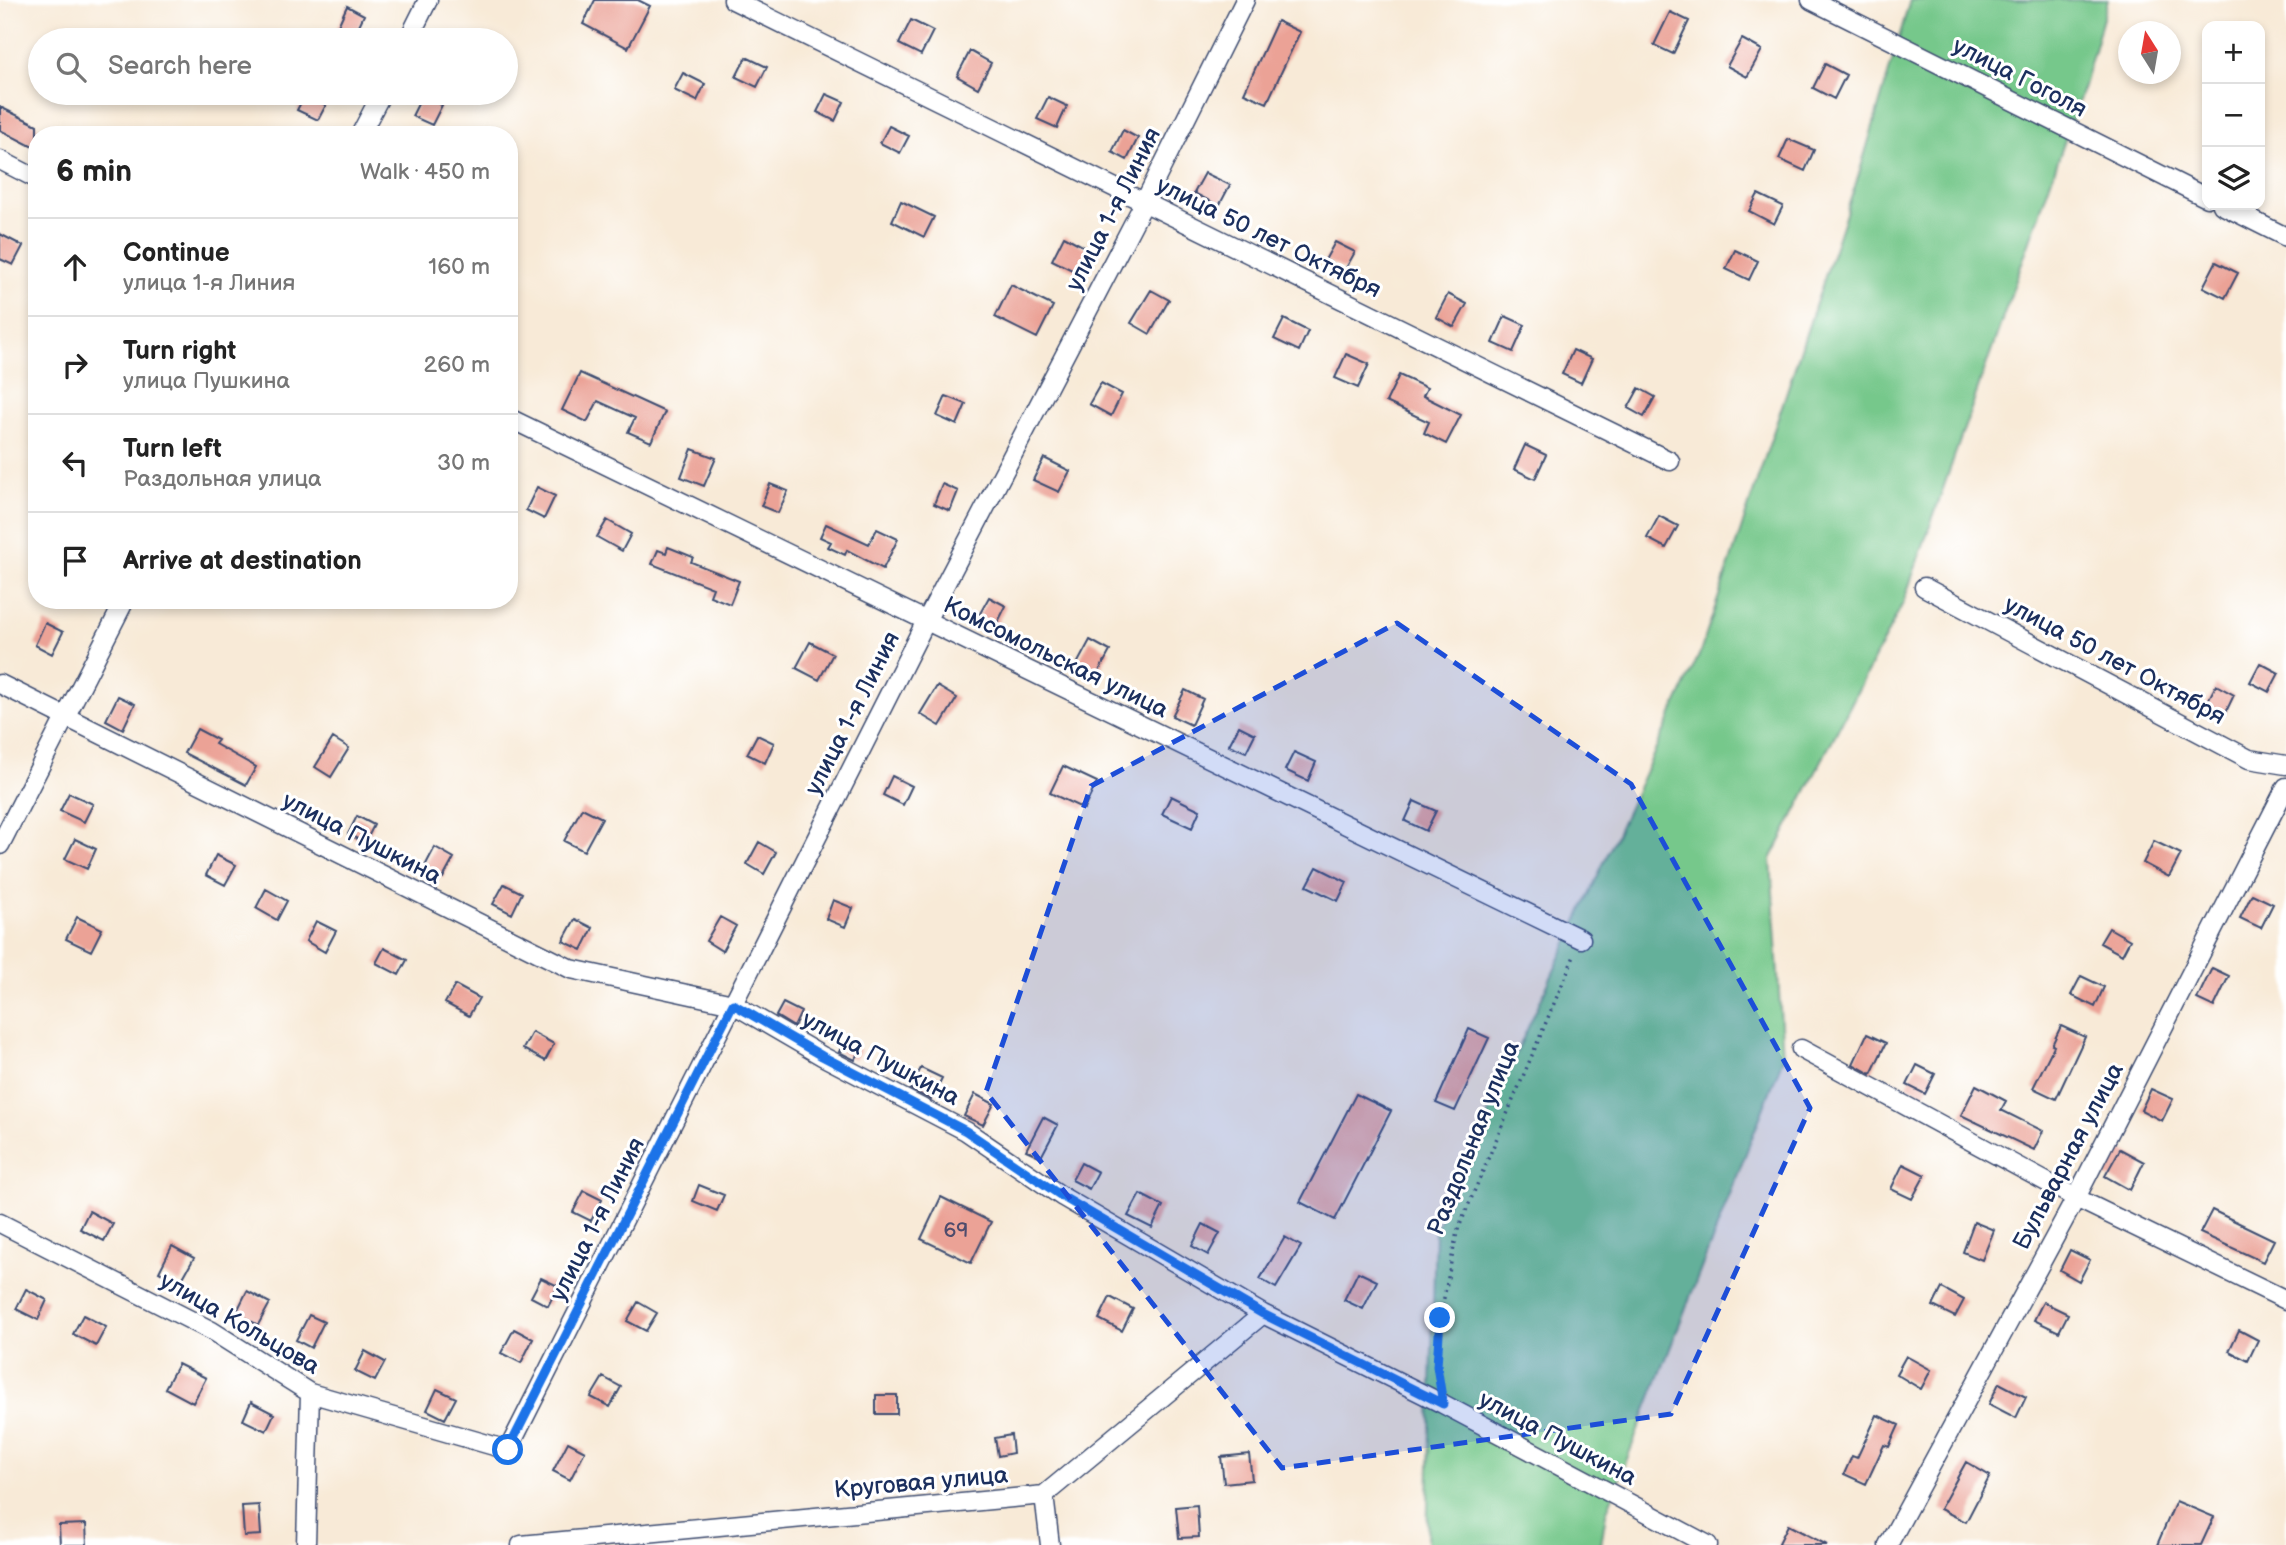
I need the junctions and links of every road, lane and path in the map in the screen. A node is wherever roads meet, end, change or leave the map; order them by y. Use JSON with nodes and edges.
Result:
{"nodes":[{"id":1,"x":428,"y":0,"type":"edge"},
{"id":2,"x":733,"y":0,"type":"edge"},
{"id":3,"x":1245,"y":0,"type":"edge"},
{"id":4,"x":1811,"y":0,"type":"edge"},
{"id":5,"x":414,"y":28,"type":"edge"},
{"id":6,"x":376,"y":105,"type":"edge"},
{"id":7,"x":365,"y":126,"type":"edge"},
{"id":8,"x":0,"y":160,"type":"edge"},
{"id":9,"x":28,"y":174,"type":"edge"},
{"id":10,"x":2202,"y":196,"type":"edge"},
{"id":11,"x":1144,"y":203,"type":"junction"},
{"id":12,"x":2232,"y":210,"type":"edge"},
{"id":13,"x":2286,"y":237,"type":"edge"},
{"id":14,"x":518,"y":422,"type":"edge"},
{"id":15,"x":1670,"y":461,"type":"dead end"},
{"id":16,"x":1924,"y":587,"type":"dead end"},
{"id":17,"x":120,"y":609,"type":"edge"},
{"id":18,"x":926,"y":621,"type":"junction"},
{"id":19,"x":0,"y":684,"type":"edge"},
{"id":20,"x":66,"y":717,"type":"junction"},
{"id":21,"x":2286,"y":765,"type":"edge"},
{"id":22,"x":2286,"y":787,"type":"edge"},
{"id":23,"x":0,"y":845,"type":"edge"},
{"id":24,"x":1581,"y":939,"type":"joint"},
{"id":25,"x":733,"y":1004,"type":"junction"},
{"id":26,"x":1801,"y":1049,"type":"dead end"},
{"id":27,"x":2076,"y":1198,"type":"junction"},
{"id":28,"x":0,"y":1223,"type":"edge"},
{"id":29,"x":2286,"y":1300,"type":"edge"},
{"id":30,"x":1263,"y":1314,"type":"junction"},
{"id":31,"x":310,"y":1393,"type":"junction"},
{"id":32,"x":1443,"y":1404,"type":"junction"},
{"id":33,"x":508,"y":1450,"type":"joint"},
{"id":34,"x":1044,"y":1495,"type":"junction"},
{"id":35,"x":306,"y":1545,"type":"edge"},
{"id":36,"x":520,"y":1545,"type":"edge"},
{"id":37,"x":1050,"y":1545,"type":"edge"},
{"id":38,"x":1708,"y":1545,"type":"edge"},
{"id":39,"x":1888,"y":1545,"type":"edge"}],
"edges":[{"from":1,"to":5,"type":"street"},
{"from":2,"to":11,"type":"street","name":"улица 50 лет Октября"},
{"from":3,"to":11,"type":"street","name":"улица 1-я Линия"},
{"from":4,"to":10,"type":"street","name":"улица Гоголя"},
{"from":6,"to":7,"type":"street"},
{"from":8,"to":9,"type":"street"},
{"from":11,"to":15,"type":"street","name":"улица 50 лет Октября"},
{"from":11,"to":18,"type":"street","name":"улица 1-я Линия"},
{"from":12,"to":13,"type":"street"},
{"from":14,"to":18,"type":"street","name":"Комсомольская улица"},
{"from":16,"to":21,"type":"street","name":"улица 50 лет Октября"},
{"from":17,"to":20,"type":"street"},
{"from":18,"to":24,"type":"street","name":"Комсомольская улица"},
{"from":18,"to":25,"type":"street","name":"улица 1-я Линия"},
{"from":19,"to":20,"type":"street","name":"улица Пушкина"},
{"from":20,"to":23,"type":"street"},
{"from":20,"to":25,"type":"street","name":"улица Пушкина"},
{"from":22,"to":27,"type":"street","name":"Бульварная улица"},
{"from":24,"to":32,"type":"path","name":"Раздольная улица"},
{"from":25,"to":30,"type":"street","name":"улица Пушкина"},
{"from":25,"to":33,"type":"street","name":"улица 1-я Линия"},
{"from":26,"to":27,"type":"street"},
{"from":27,"to":29,"type":"street"},
{"from":27,"to":39,"type":"street","name":"Бульварная улица"},
{"from":28,"to":31,"type":"street","name":"улица Кольцова"},
{"from":30,"to":32,"type":"street","name":"улица Пушкина"},
{"from":30,"to":34,"type":"street","name":"Круговая улица"},
{"from":31,"to":33,"type":"street","name":"улица Кольцова"},
{"from":31,"to":35,"type":"street"},
{"from":32,"to":38,"type":"street","name":"улица Пушкина"},
{"from":34,"to":36,"type":"street","name":"Круговая улица"},
{"from":34,"to":37,"type":"street"}]}
